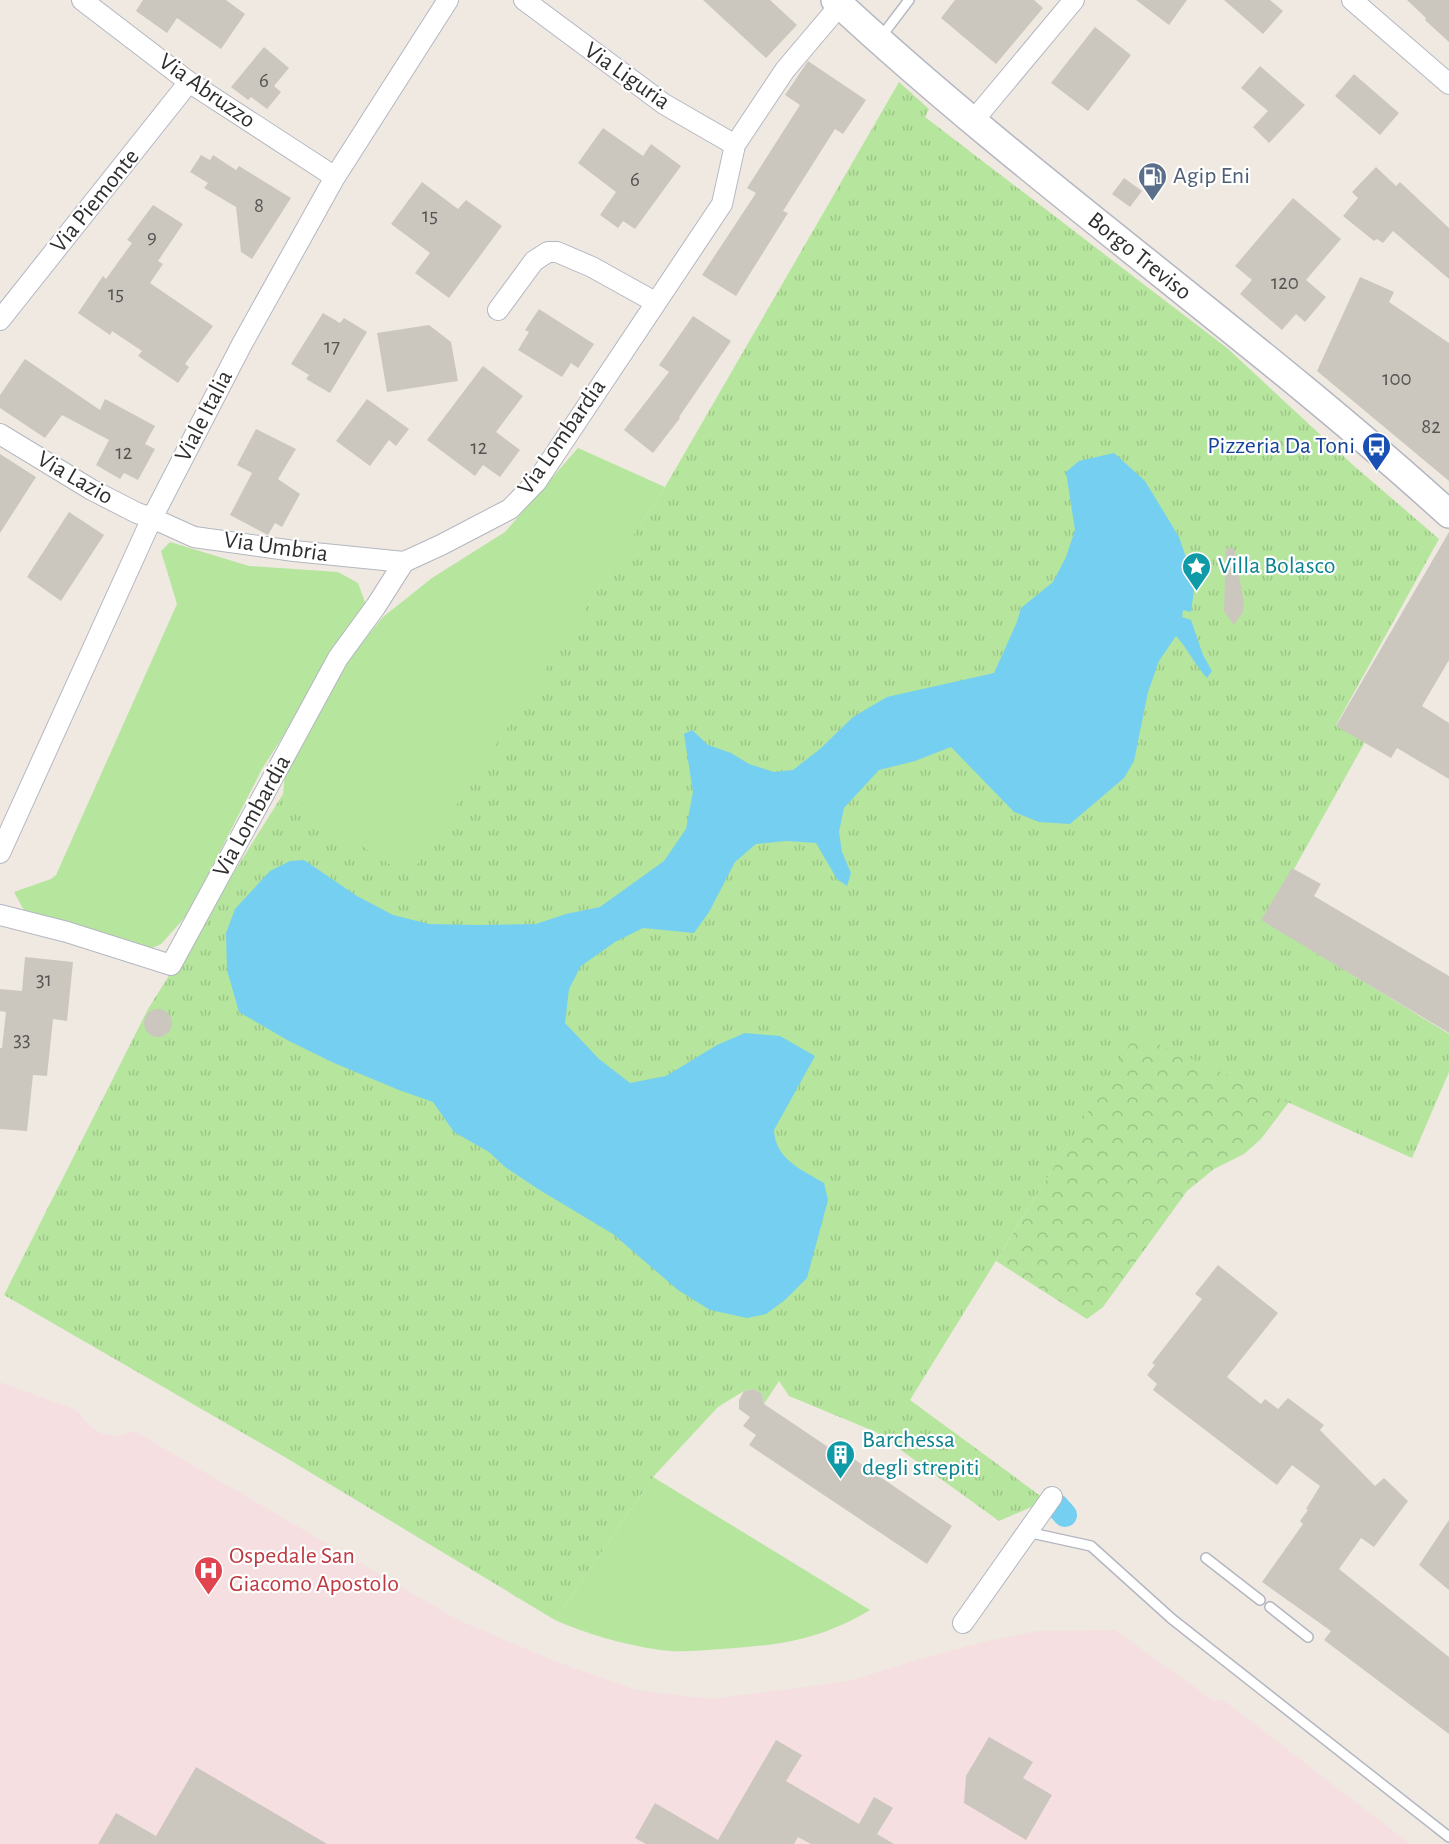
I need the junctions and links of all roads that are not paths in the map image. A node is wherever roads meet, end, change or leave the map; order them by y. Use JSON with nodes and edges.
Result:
{"nodes":[{"id":1,"x":82,"y":0,"type":"edge"},
{"id":2,"x":448,"y":0,"type":"edge"},
{"id":3,"x":524,"y":0,"type":"edge"},
{"id":4,"x":909,"y":0,"type":"edge"},
{"id":5,"x":1074,"y":0,"type":"edge"},
{"id":6,"x":1352,"y":0,"type":"edge"},
{"id":7,"x":838,"y":2,"type":"edge"},
{"id":8,"x":880,"y":39,"type":"junction"},
{"id":9,"x":189,"y":82,"type":"junction"},
{"id":10,"x":1449,"y":84,"type":"edge"},
{"id":11,"x":973,"y":121,"type":"junction"},
{"id":12,"x":735,"y":145,"type":"junction"},
{"id":13,"x":335,"y":177,"type":"junction"},
{"id":14,"x":655,"y":302,"type":"junction"},
{"id":15,"x":498,"y":310,"type":"dead end"},
{"id":16,"x":0,"y":320,"type":"edge"},
{"id":17,"x":0,"y":434,"type":"edge"},
{"id":18,"x":1448,"y":513,"type":"edge"},
{"id":19,"x":152,"y":518,"type":"junction"},
{"id":20,"x":404,"y":562,"type":"junction"},
{"id":21,"x":0,"y":853,"type":"edge"},
{"id":22,"x":0,"y":915,"type":"edge"},
{"id":23,"x":1052,"y":1497,"type":"dead end"},
{"id":24,"x":1027,"y":1532,"type":"junction"},
{"id":25,"x":1206,"y":1558,"type":"dead end"},
{"id":26,"x":1260,"y":1600,"type":"dead end"},
{"id":27,"x":1270,"y":1607,"type":"dead end"},
{"id":28,"x":963,"y":1623,"type":"dead end"},
{"id":29,"x":1308,"y":1636,"type":"dead end"},
{"id":30,"x":1449,"y":1837,"type":"edge"}],
"edges":[{"from":1,"to":9,"type":"street","name":"Via Abruzzo"},
{"from":2,"to":13,"type":"street","name":"Viale Italia"},
{"from":3,"to":12,"type":"street","name":"Via Liguria"},
{"from":4,"to":8,"type":"lane"},
{"from":5,"to":11,"type":"street"},
{"from":6,"to":10,"type":"street"},
{"from":7,"to":8,"type":"street","name":"Borgo Treviso"},
{"from":7,"to":12,"type":"street","name":"Via Lombardia"},
{"from":8,"to":11,"type":"street","name":"Borgo Treviso"},
{"from":9,"to":13,"type":"street","name":"Via Abruzzo"},
{"from":9,"to":16,"type":"street","name":"Via Piemonte"},
{"from":11,"to":18,"type":"street","name":"Borgo Treviso"},
{"from":12,"to":14,"type":"street","name":"Via Lombardia"},
{"from":13,"to":19,"type":"street","name":"Viale Italia"},
{"from":14,"to":15,"type":"street"},
{"from":14,"to":20,"type":"street","name":"Via Lombardia"},
{"from":17,"to":19,"type":"street","name":"Via Lazio"},
{"from":19,"to":20,"type":"street","name":"Via Umbria"},
{"from":19,"to":21,"type":"street","name":"Viale Italia"},
{"from":20,"to":22,"type":"street","name":"Via Lombardia"},
{"from":23,"to":24,"type":"street"},
{"from":24,"to":28,"type":"street"},
{"from":24,"to":30,"type":"lane"},
{"from":25,"to":26,"type":"lane"},
{"from":27,"to":29,"type":"lane"}]}
